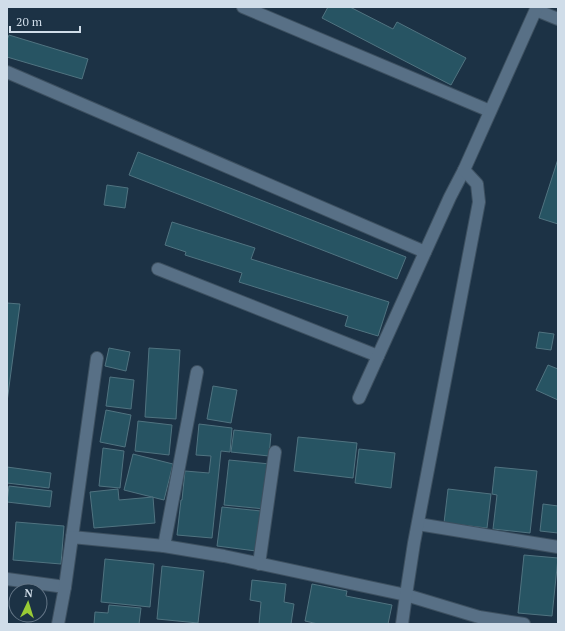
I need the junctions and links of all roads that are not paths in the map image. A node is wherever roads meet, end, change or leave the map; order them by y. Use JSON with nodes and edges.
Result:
{"nodes":[{"id":1,"x":243,"y":7,"type":"edge"},
{"id":2,"x":537,"y":9,"type":"edge"},
{"id":3,"x":558,"y":19,"type":"edge"},
{"id":4,"x":7,"y":72,"type":"edge"},
{"id":5,"x":490,"y":111,"type":"junction"},
{"id":6,"x":464,"y":170,"type":"junction"},
{"id":7,"x":425,"y":252,"type":"junction"},
{"id":8,"x":158,"y":269,"type":"dead end"},
{"id":9,"x":378,"y":356,"type":"junction"},
{"id":10,"x":97,"y":358,"type":"dead end"},
{"id":11,"x":197,"y":372,"type":"dead end"},
{"id":12,"x":359,"y":398,"type":"dead end"},
{"id":13,"x":275,"y":452,"type":"dead end"},
{"id":14,"x":418,"y":524,"type":"junction"},
{"id":15,"x":72,"y":537,"type":"junction"},
{"id":16,"x":164,"y":546,"type":"junction"},
{"id":17,"x":558,"y":547,"type":"edge"},
{"id":18,"x":258,"y":564,"type":"junction"},
{"id":19,"x":7,"y":579,"type":"edge"},
{"id":20,"x":65,"y":587,"type":"junction"},
{"id":21,"x":406,"y":595,"type":"junction"},
{"id":22,"x":58,"y":624,"type":"edge"},
{"id":23,"x":402,"y":624,"type":"edge"},
{"id":24,"x":524,"y":624,"type":"edge"}],
"edges":[{"from":1,"to":5,"type":"street"},
{"from":2,"to":3,"type":"street"},
{"from":2,"to":5,"type":"street"},
{"from":4,"to":7,"type":"street"},
{"from":5,"to":6,"type":"street"},
{"from":6,"to":7,"type":"street"},
{"from":6,"to":14,"type":"street"},
{"from":7,"to":9,"type":"street"},
{"from":8,"to":9,"type":"street"},
{"from":9,"to":12,"type":"street"},
{"from":10,"to":15,"type":"street"},
{"from":11,"to":16,"type":"street"},
{"from":13,"to":18,"type":"street"},
{"from":14,"to":17,"type":"street"},
{"from":14,"to":21,"type":"street"},
{"from":15,"to":16,"type":"street"},
{"from":15,"to":20,"type":"street"},
{"from":16,"to":18,"type":"street"},
{"from":18,"to":21,"type":"street"},
{"from":19,"to":20,"type":"street"},
{"from":20,"to":22,"type":"street"},
{"from":21,"to":23,"type":"street"},
{"from":21,"to":24,"type":"street"}]}
